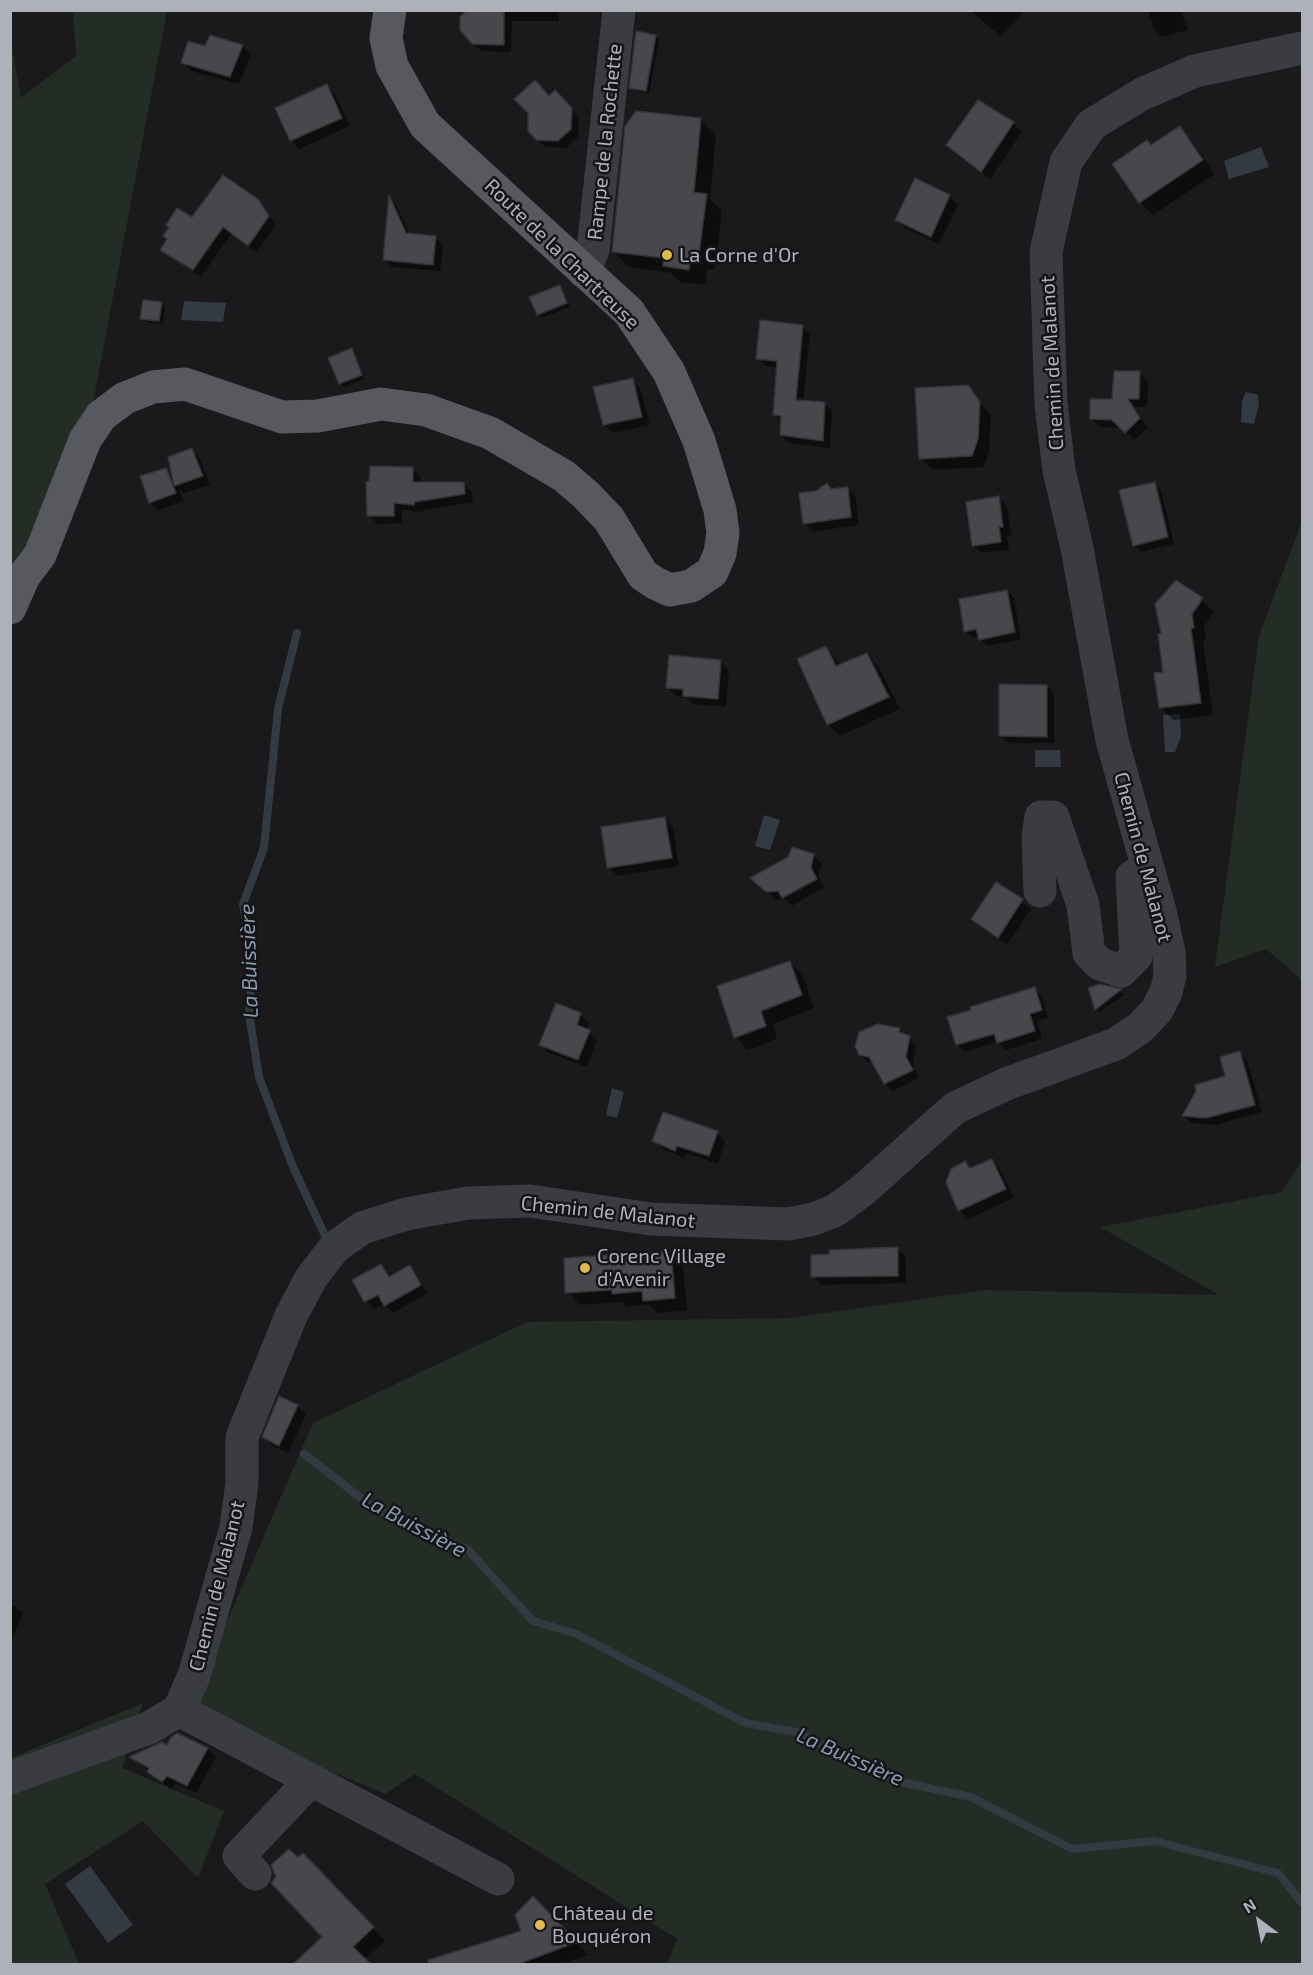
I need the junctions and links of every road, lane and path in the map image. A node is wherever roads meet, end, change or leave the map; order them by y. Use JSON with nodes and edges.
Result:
{"nodes":[{"id":1,"x":390,"y":10,"type":"edge"},
{"id":2,"x":619,"y":10,"type":"edge"},
{"id":3,"x":1302,"y":48,"type":"edge"},
{"id":4,"x":584,"y":272,"type":"junction"},
{"id":5,"x":10,"y":608,"type":"edge"},
{"id":6,"x":1146,"y":868,"type":"junction"},
{"id":7,"x":1040,"y":891,"type":"dead end"},
{"id":8,"x":179,"y":1710,"type":"junction"},
{"id":9,"x":10,"y":1778,"type":"edge"},
{"id":10,"x":311,"y":1780,"type":"junction"},
{"id":11,"x":255,"y":1874,"type":"dead end"},
{"id":12,"x":498,"y":1879,"type":"dead end"}],
"edges":[{"from":1,"to":4,"type":"main road","name":"Route de la Chartreuse"},
{"from":2,"to":4,"type":"street","name":"Rampe de la Rochette"},
{"from":3,"to":6,"type":"street","name":"Chemin de Malanot"},
{"from":4,"to":5,"type":"main road","name":"Route de la Chartreuse"},
{"from":6,"to":7,"type":"street"},
{"from":6,"to":8,"type":"street","name":"Chemin de Malanot"},
{"from":8,"to":9,"type":"street"},
{"from":8,"to":10,"type":"street"},
{"from":10,"to":11,"type":"street"},
{"from":10,"to":12,"type":"street"}]}
